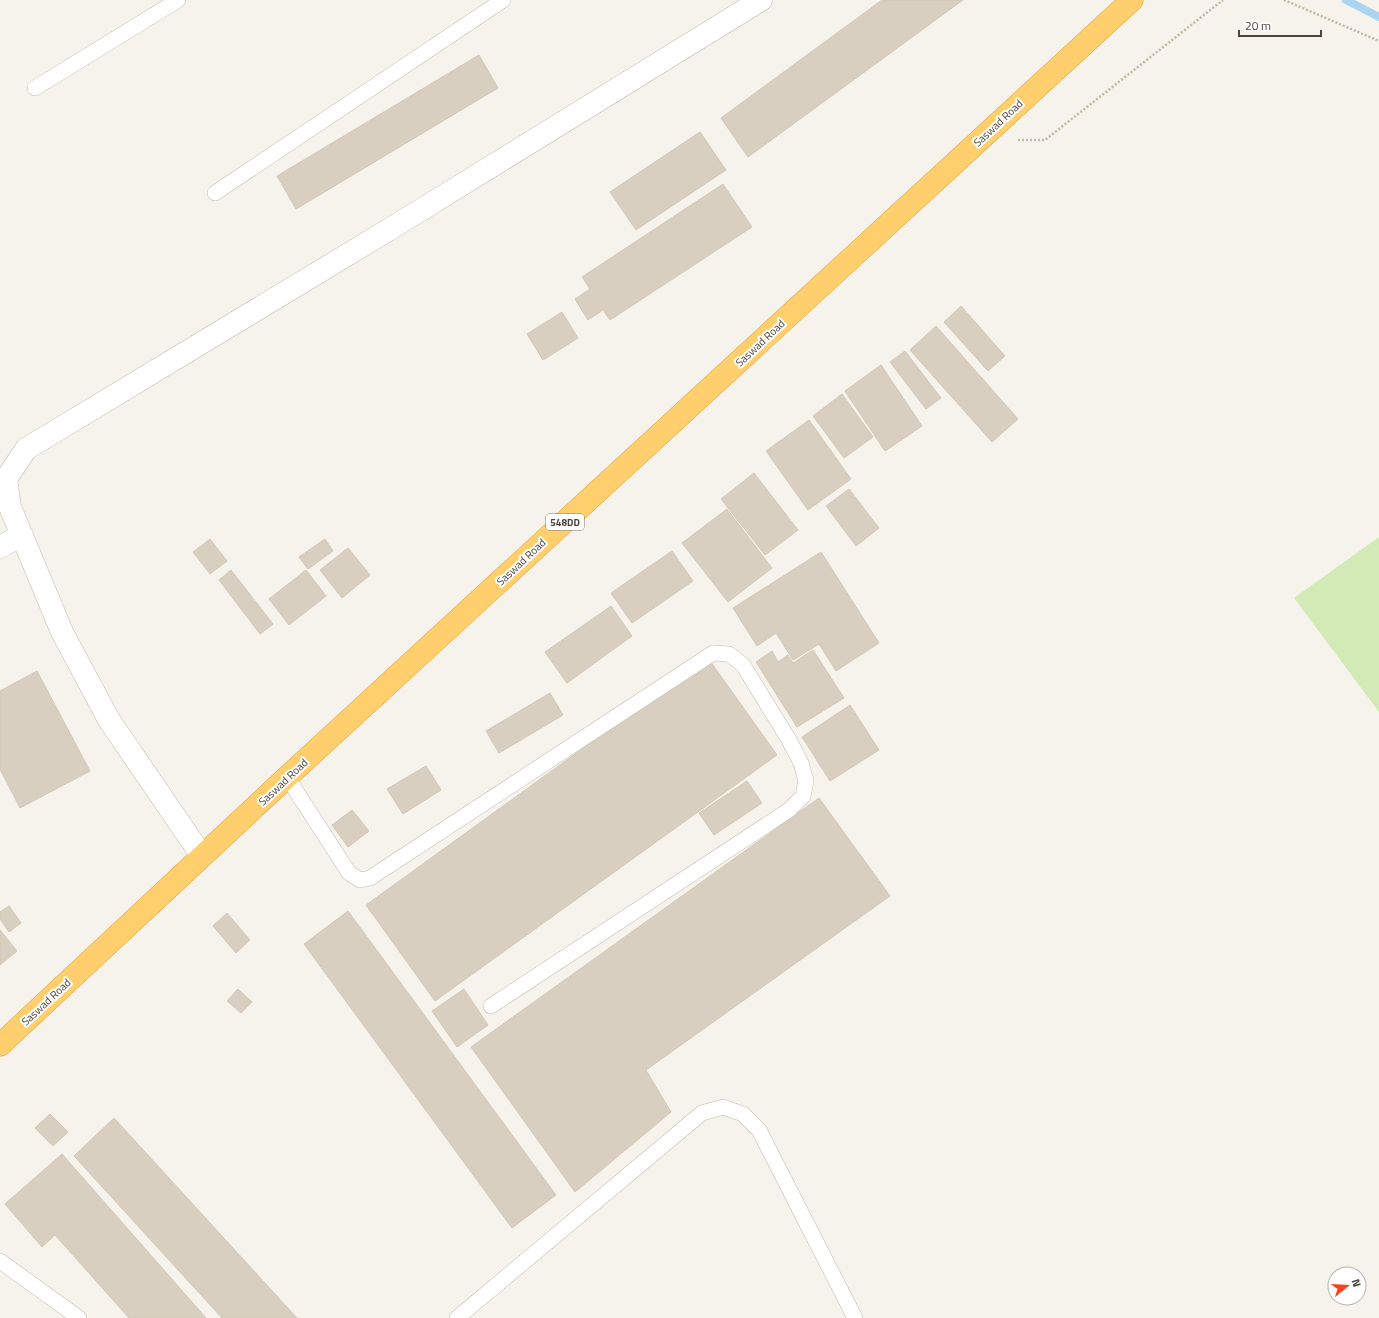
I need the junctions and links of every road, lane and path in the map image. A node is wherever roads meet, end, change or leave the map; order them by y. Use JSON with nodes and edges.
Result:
{"nodes":[{"id":1,"x":178,"y":0,"type":"edge"},
{"id":2,"x":503,"y":0,"type":"edge"},
{"id":3,"x":761,"y":0,"type":"edge"},
{"id":4,"x":1223,"y":0,"type":"edge"},
{"id":5,"x":1284,"y":0,"type":"edge"},
{"id":6,"x":1127,"y":2,"type":"edge"},
{"id":7,"x":1379,"y":41,"type":"edge"},
{"id":8,"x":35,"y":88,"type":"dead end"},
{"id":9,"x":980,"y":141,"type":"junction"},
{"id":10,"x":215,"y":193,"type":"dead end"},
{"id":11,"x":22,"y":534,"type":"junction"},
{"id":12,"x":0,"y":547,"type":"edge"},
{"id":13,"x":287,"y":777,"type":"junction"},
{"id":14,"x":202,"y":856,"type":"junction"},
{"id":15,"x":491,"y":1006,"type":"dead end"},
{"id":16,"x":0,"y":1045,"type":"edge"},
{"id":17,"x":0,"y":1261,"type":"edge"},
{"id":18,"x":79,"y":1318,"type":"edge"},
{"id":19,"x":457,"y":1318,"type":"edge"},
{"id":20,"x":855,"y":1318,"type":"edge"}],
"edges":[{"from":1,"to":8,"type":"lane"},
{"from":2,"to":10,"type":"lane"},
{"from":3,"to":11,"type":"street"},
{"from":4,"to":9,"type":"path"},
{"from":5,"to":7,"type":"path"},
{"from":6,"to":9,"type":"highway","name":"Saswad Road","number":"548DD"},
{"from":9,"to":13,"type":"highway","name":"Saswad Road","number":"548DD"},
{"from":11,"to":12,"type":"street"},
{"from":11,"to":14,"type":"street"},
{"from":13,"to":14,"type":"highway","name":"Saswad Road","number":"548DD"},
{"from":13,"to":15,"type":"lane"},
{"from":14,"to":16,"type":"highway","name":"Saswad Road","number":"548DD"},
{"from":17,"to":18,"type":"lane"},
{"from":19,"to":20,"type":"lane"}]}
